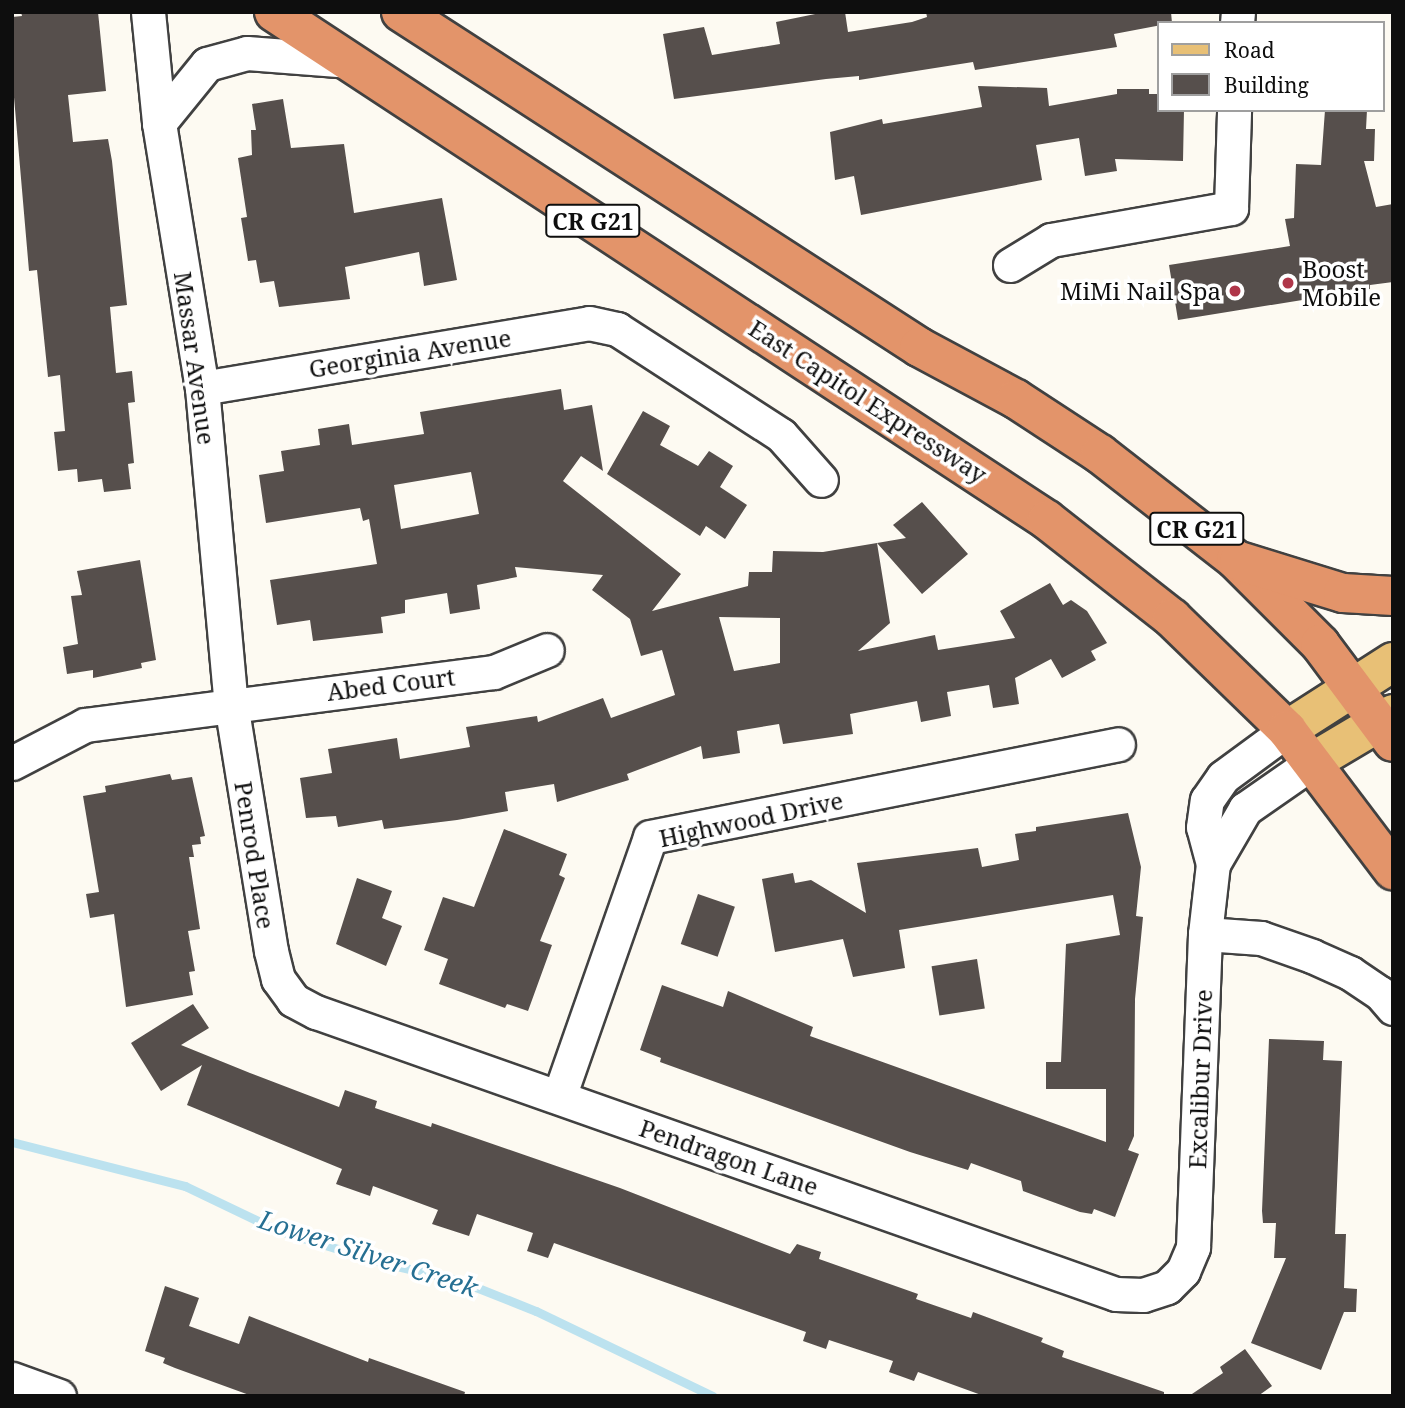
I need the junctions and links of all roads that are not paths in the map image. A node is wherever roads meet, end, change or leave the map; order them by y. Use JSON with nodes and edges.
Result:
{"nodes":[{"id":1,"x":148,"y":12,"type":"edge"},
{"id":2,"x":274,"y":12,"type":"edge"},
{"id":3,"x":401,"y":12,"type":"edge"},
{"id":4,"x":351,"y":61,"type":"junction"},
{"id":5,"x":1234,"y":112,"type":"edge"},
{"id":6,"x":159,"y":123,"type":"junction"},
{"id":7,"x":1010,"y":265,"type":"dead end"},
{"id":8,"x":202,"y":388,"type":"junction"},
{"id":9,"x":821,"y":480,"type":"dead end"},
{"id":10,"x":1236,"y":560,"type":"junction"},
{"id":11,"x":1393,"y":596,"type":"edge"},
{"id":12,"x":547,"y":650,"type":"dead end"},
{"id":13,"x":1393,"y":662,"type":"edge"},
{"id":14,"x":1353,"y":688,"type":"junction"},
{"id":15,"x":231,"y":704,"type":"junction"},
{"id":16,"x":1389,"y":726,"type":"edge"},
{"id":17,"x":1287,"y":730,"type":"junction"},
{"id":18,"x":1118,"y":744,"type":"dead end"},
{"id":19,"x":1314,"y":761,"type":"junction"},
{"id":20,"x":12,"y":763,"type":"edge"},
{"id":21,"x":1213,"y":864,"type":"junction"},
{"id":22,"x":1393,"y":870,"type":"edge"},
{"id":23,"x":1205,"y":934,"type":"junction"},
{"id":24,"x":293,"y":1000,"type":"joint"},
{"id":25,"x":1393,"y":1008,"type":"edge"},
{"id":26,"x":559,"y":1097,"type":"junction"},
{"id":27,"x":1167,"y":1287,"type":"joint"},
{"id":28,"x":12,"y":1379,"type":"edge"},
{"id":29,"x":59,"y":1396,"type":"edge"}],
"edges":[{"from":1,"to":6,"type":"street","name":"Massar Avenue"},
{"from":2,"to":4,"type":"highway","name":"East Capitol Expressway","number":"CR G21"},
{"from":3,"to":10,"type":"highway","number":"CR G21"},
{"from":4,"to":6,"type":"street"},
{"from":4,"to":17,"type":"highway","name":"East Capitol Expressway","number":"CR G21"},
{"from":5,"to":7,"type":"street"},
{"from":6,"to":8,"type":"street","name":"Massar Avenue"},
{"from":8,"to":9,"type":"street","name":"Georginia Avenue"},
{"from":8,"to":15,"type":"street","name":"Massar Avenue"},
{"from":10,"to":11,"type":"highway"},
{"from":10,"to":14,"type":"highway","number":"CR G21"},
{"from":12,"to":15,"type":"street","name":"Abed Court"},
{"from":13,"to":14,"type":"main road"},
{"from":14,"to":16,"type":"highway","number":"CR G21"},
{"from":14,"to":17,"type":"main road"},
{"from":15,"to":20,"type":"street","name":"Abed Court"},
{"from":15,"to":24,"type":"street","name":"Penrod Place"},
{"from":16,"to":19,"type":"main road"},
{"from":17,"to":19,"type":"highway","name":"East Capitol Expressway","number":"CR G21"},
{"from":17,"to":21,"type":"street","name":"Excalibur Drive"},
{"from":18,"to":26,"type":"street","name":"Highwood Drive"},
{"from":19,"to":21,"type":"street","name":"Excalibur Drive"},
{"from":19,"to":22,"type":"highway","name":"East Capitol Expressway","number":"CR G21"},
{"from":21,"to":23,"type":"street","name":"Excalibur Drive"},
{"from":23,"to":25,"type":"street"},
{"from":23,"to":27,"type":"street","name":"Excalibur Drive"},
{"from":24,"to":26,"type":"street","name":"Pendragon Lane"},
{"from":26,"to":27,"type":"street","name":"Pendragon Lane"},
{"from":28,"to":29,"type":"street"}]}
